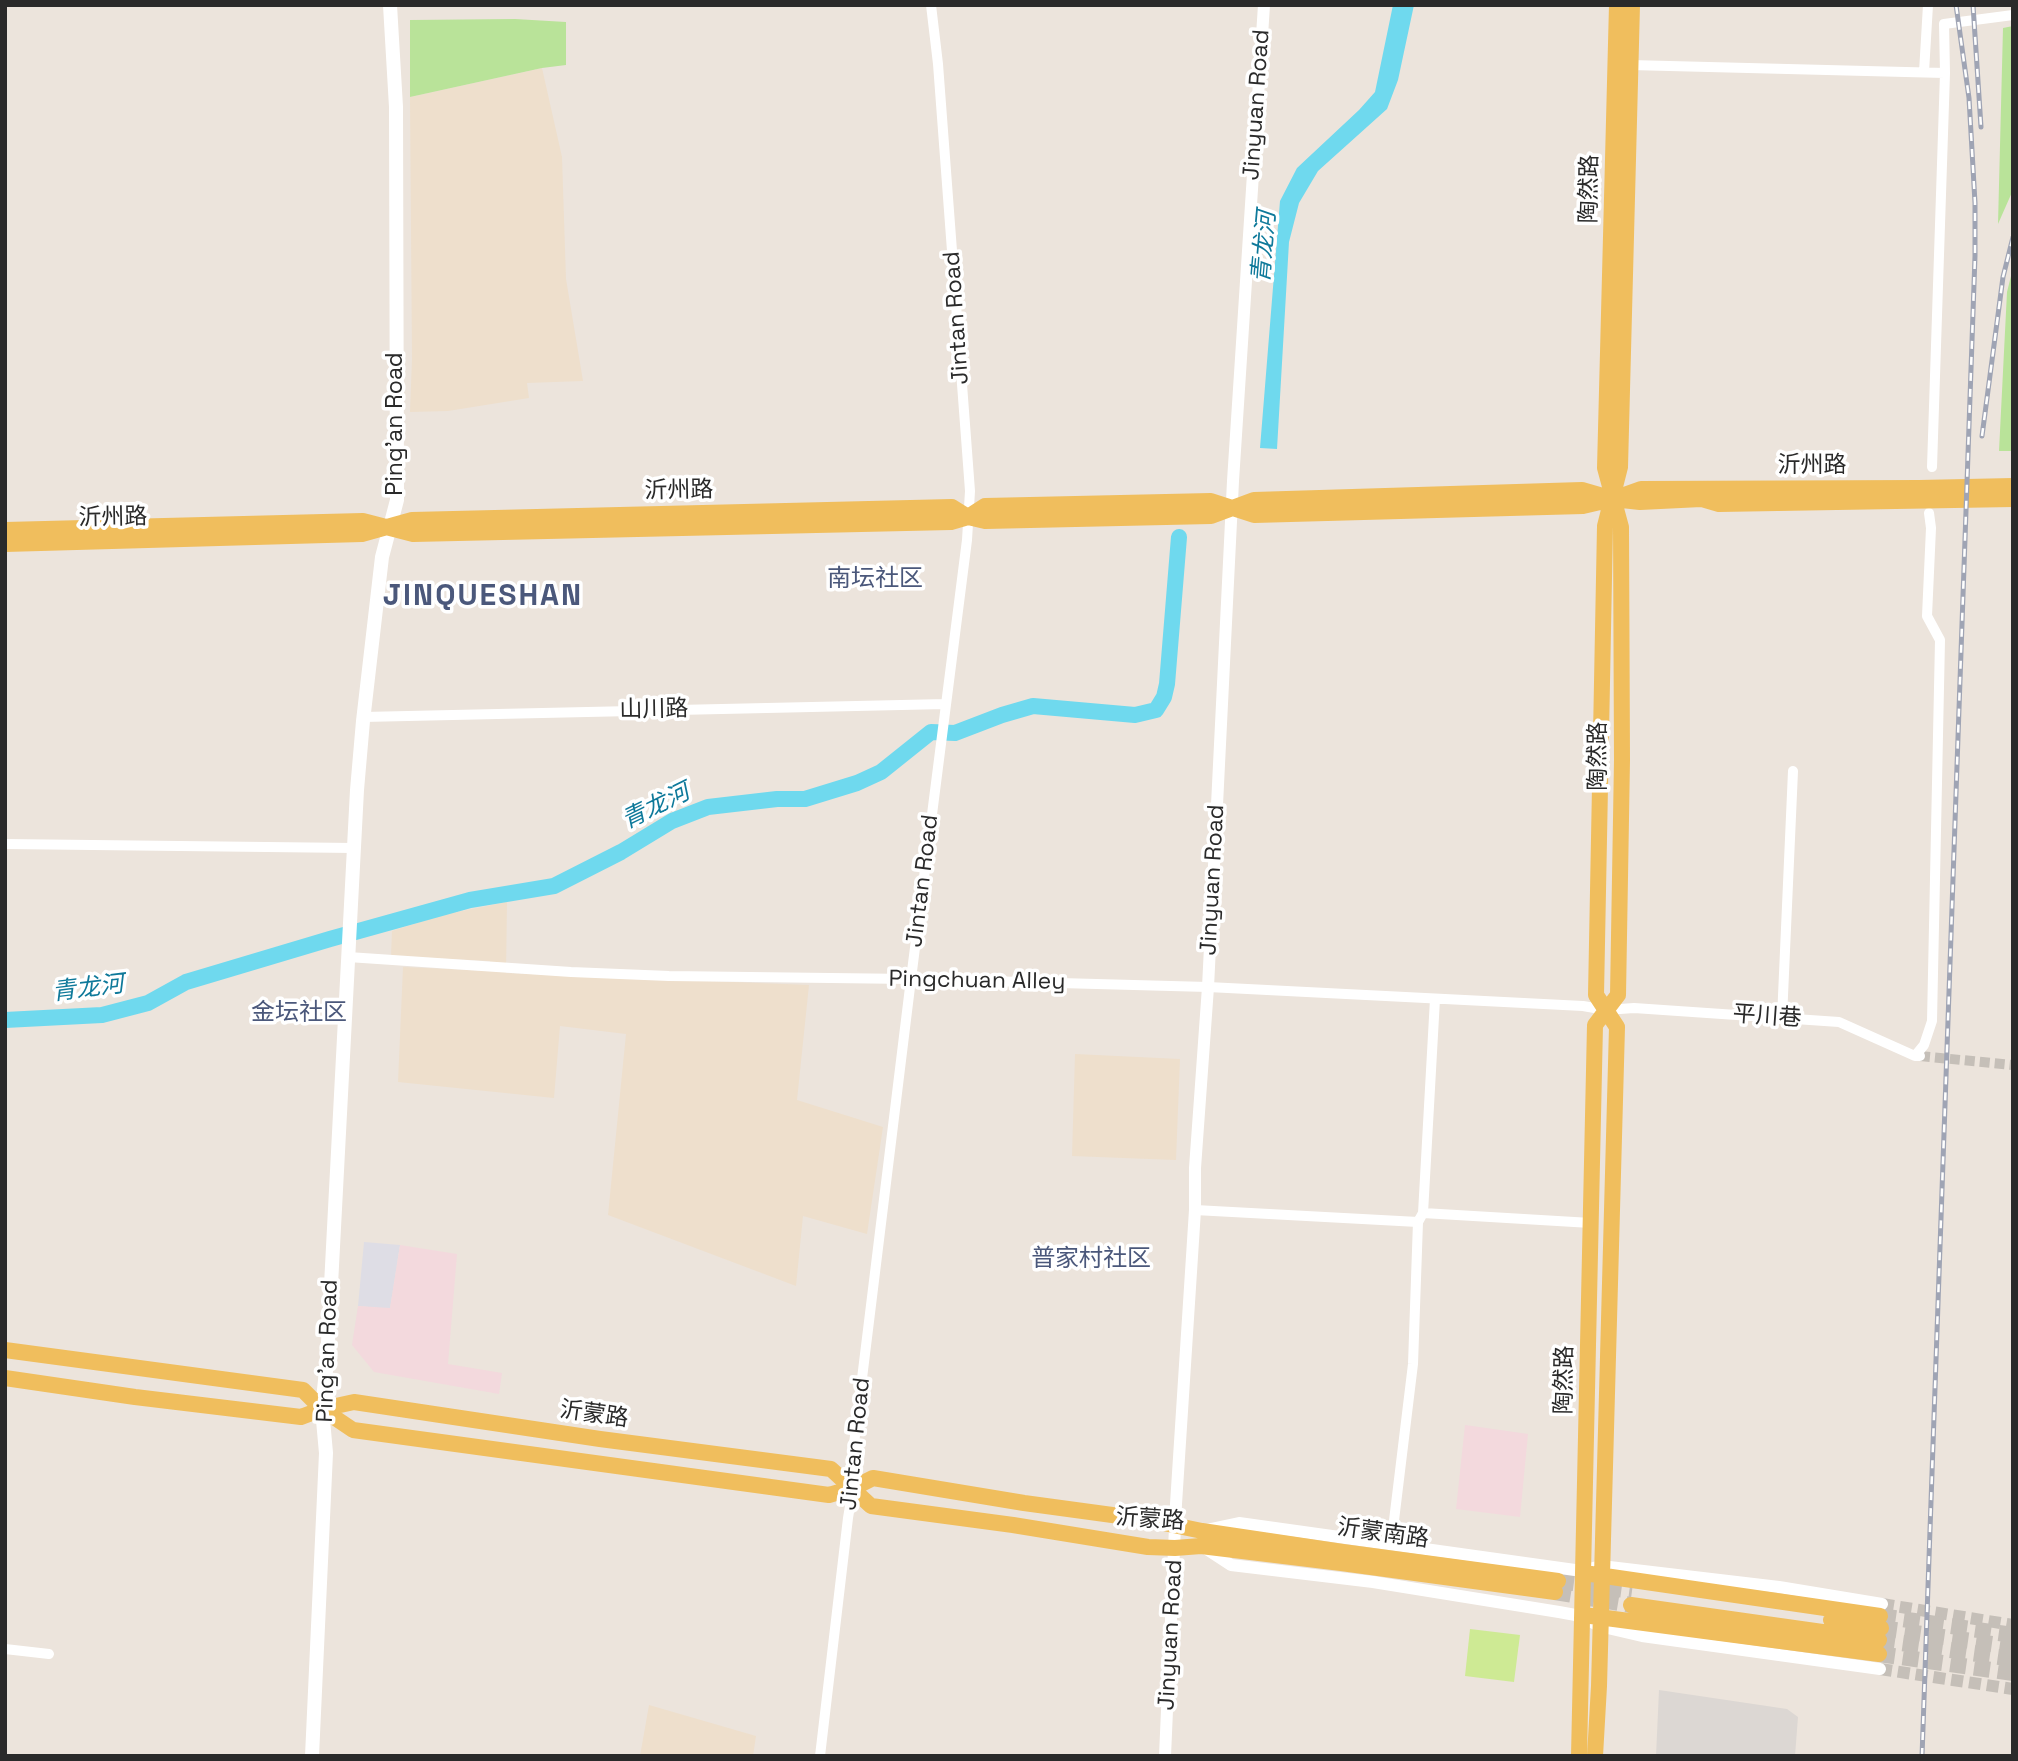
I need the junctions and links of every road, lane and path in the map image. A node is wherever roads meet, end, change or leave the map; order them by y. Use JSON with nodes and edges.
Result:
{"nodes":[{"id":1,"x":390,"y":5,"type":"edge"},
{"id":2,"x":931,"y":5,"type":"edge"},
{"id":3,"x":1264,"y":5,"type":"edge"},
{"id":4,"x":1617,"y":5,"type":"edge"},
{"id":5,"x":1632,"y":5,"type":"edge"},
{"id":6,"x":1928,"y":5,"type":"edge"},
{"id":7,"x":2013,"y":15,"type":"edge"},
{"id":8,"x":1631,"y":32,"type":"junction"},
{"id":9,"x":1630,"y":65,"type":"junction"},
{"id":10,"x":1924,"y":72,"type":"junction"},
{"id":11,"x":1944,"y":73,"type":"junction"},
{"id":12,"x":1615,"y":97,"type":"junction"},
{"id":13,"x":1629,"y":141,"type":"junction"},
{"id":14,"x":1932,"y":467,"type":"dead end"},
{"id":15,"x":2013,"y":478,"type":"edge"},
{"id":16,"x":2013,"y":486,"type":"edge"},
{"id":17,"x":2013,"y":493,"type":"edge"},
{"id":18,"x":1703,"y":494,"type":"junction"},
{"id":19,"x":1613,"y":499,"type":"junction"},
{"id":20,"x":2013,"y":499,"type":"edge"},
{"id":21,"x":1233,"y":509,"type":"junction"},
{"id":22,"x":1929,"y":513,"type":"dead end"},
{"id":23,"x":968,"y":517,"type":"junction"},
{"id":24,"x":390,"y":527,"type":"junction"},
{"id":25,"x":5,"y":530,"type":"edge"},
{"id":26,"x":5,"y":544,"type":"edge"},
{"id":27,"x":946,"y":704,"type":"junction"},
{"id":28,"x":363,"y":718,"type":"junction"},
{"id":29,"x":1793,"y":771,"type":"dead end"},
{"id":30,"x":5,"y":844,"type":"edge"},
{"id":31,"x":354,"y":848,"type":"junction"},
{"id":32,"x":348,"y":952,"type":"junction"},
{"id":33,"x":911,"y":979,"type":"junction"},
{"id":34,"x":1208,"y":986,"type":"junction"},
{"id":35,"x":1435,"y":999,"type":"junction"},
{"id":36,"x":1606,"y":1010,"type":"junction"},
{"id":37,"x":1782,"y":1018,"type":"junction"},
{"id":38,"x":1195,"y":1210,"type":"junction"},
{"id":39,"x":1420,"y":1218,"type":"junction"},
{"id":40,"x":1591,"y":1223,"type":"junction"},
{"id":41,"x":5,"y":1350,"type":"edge"},
{"id":42,"x":5,"y":1378,"type":"edge"},
{"id":43,"x":322,"y":1409,"type":"junction"},
{"id":44,"x":853,"y":1488,"type":"junction"},
{"id":45,"x":1176,"y":1526,"type":"junction"},
{"id":46,"x":1202,"y":1538,"type":"junction"},
{"id":47,"x":1391,"y":1545,"type":"junction"},
{"id":48,"x":1175,"y":1548,"type":"junction"},
{"id":49,"x":1601,"y":1571,"type":"junction"},
{"id":50,"x":1582,"y":1572,"type":"junction"},
{"id":51,"x":1557,"y":1586,"type":"tunnel mouth"},
{"id":52,"x":1631,"y":1598,"type":"tunnel mouth"},
{"id":53,"x":1581,"y":1616,"type":"junction"},
{"id":54,"x":1599,"y":1621,"type":"junction"},
{"id":55,"x":1880,"y":1635,"type":"junction"},
{"id":56,"x":5,"y":1649,"type":"edge"},
{"id":57,"x":49,"y":1654,"type":"dead end"},
{"id":58,"x":312,"y":1756,"type":"edge"},
{"id":59,"x":820,"y":1756,"type":"edge"},
{"id":60,"x":1165,"y":1756,"type":"edge"},
{"id":61,"x":1579,"y":1756,"type":"edge"},
{"id":62,"x":1595,"y":1756,"type":"edge"}],
"edges":[{"from":1,"to":24,"type":"main road","name":"Ping'an Road"},
{"from":2,"to":23,"type":"street","name":"Jintan Road"},
{"from":3,"to":21,"type":"street","name":"Jinyuan Road"},
{"from":4,"to":8,"type":"main road"},
{"from":4,"to":12,"type":"main road","name":"陶然路"},
{"from":5,"to":8,"type":"main road","name":"陶然路"},
{"from":6,"to":10,"type":"street"},
{"from":7,"to":11,"type":"street"},
{"from":8,"to":9,"type":"main road","name":"陶然路"},
{"from":9,"to":10,"type":"street"},
{"from":9,"to":13,"type":"main road","name":"陶然路"},
{"from":10,"to":11,"type":"street"},
{"from":11,"to":14,"type":"street"},
{"from":12,"to":13,"type":"main road"},
{"from":12,"to":19,"type":"main road","name":"陶然路"},
{"from":13,"to":19,"type":"main road","name":"陶然路"},
{"from":15,"to":18,"type":"main road"},
{"from":16,"to":18,"type":"main road","name":"沂州路"},
{"from":17,"to":18,"type":"main road","name":"沂州路"},
{"from":18,"to":19,"type":"main road","name":"沂州路"},
{"from":18,"to":20,"type":"main road"},
{"from":19,"to":21,"type":"main road","name":"沂州路"},
{"from":19,"to":36,"type":"main road","name":"陶然路"},
{"from":19,"to":36,"type":"main road","name":"陶然路"},
{"from":21,"to":23,"type":"main road","name":"沂州路"},
{"from":21,"to":34,"type":"street","name":"Jinyuan Road"},
{"from":22,"to":37,"type":"street","name":"平川巷"},
{"from":23,"to":24,"type":"main road","name":"沂州路"},
{"from":23,"to":27,"type":"street","name":"Jintan Road"},
{"from":24,"to":25,"type":"main road","name":"沂州路"},
{"from":24,"to":26,"type":"main road","name":"沂州路"},
{"from":24,"to":28,"type":"main road","name":"Ping'an Road"},
{"from":27,"to":28,"type":"street","name":"山川路"},
{"from":27,"to":33,"type":"street","name":"Jintan Road"},
{"from":28,"to":31,"type":"main road","name":"Ping'an Road"},
{"from":29,"to":37,"type":"street"},
{"from":30,"to":31,"type":"street"},
{"from":31,"to":32,"type":"main road","name":"Ping'an Road"},
{"from":32,"to":33,"type":"street","name":"Pingchuan Alley"},
{"from":32,"to":43,"type":"main road","name":"Ping'an Road"},
{"from":33,"to":34,"type":"street","name":"Pingchuan Alley"},
{"from":33,"to":44,"type":"street","name":"Jintan Road"},
{"from":34,"to":35,"type":"street","name":"Pingchuan Alley"},
{"from":34,"to":38,"type":"street","name":"Jinyuan Road"},
{"from":35,"to":36,"type":"street","name":"Pingchuan Alley"},
{"from":35,"to":39,"type":"street"},
{"from":36,"to":37,"type":"street","name":"平川巷"},
{"from":36,"to":40,"type":"main road","name":"陶然路"},
{"from":36,"to":49,"type":"main road","name":"陶然路"},
{"from":38,"to":39,"type":"street"},
{"from":38,"to":45,"type":"street","name":"Jinyuan Road"},
{"from":39,"to":40,"type":"street"},
{"from":39,"to":47,"type":"street"},
{"from":40,"to":50,"type":"main road","name":"陶然路"},
{"from":41,"to":43,"type":"main road","name":"沂蒙路"},
{"from":42,"to":43,"type":"main road","name":"沂蒙路"},
{"from":43,"to":44,"type":"main road","name":"沂蒙路"},
{"from":43,"to":44,"type":"main road","name":"沂蒙路"},
{"from":43,"to":58,"type":"main road","name":"Ping'an Road"},
{"from":44,"to":45,"type":"main road","name":"沂蒙路"},
{"from":44,"to":48,"type":"main road","name":"沂蒙路"},
{"from":44,"to":59,"type":"street","name":"Jintan Road"},
{"from":45,"to":46,"type":"main road","name":"沂蒙路"},
{"from":45,"to":48,"type":"street","name":"Jinyuan Road"},
{"from":46,"to":47,"type":"street"},
{"from":46,"to":48,"type":"main road","name":"沂蒙路"},
{"from":46,"to":51,"type":"main road","name":"沂蒙南路"},
{"from":46,"to":53,"type":"street"},
{"from":47,"to":50,"type":"street"},
{"from":48,"to":60,"type":"street","name":"Jinyuan Road"},
{"from":49,"to":50,"type":"main road"},
{"from":49,"to":54,"type":"main road","name":"陶然路"},
{"from":49,"to":55,"type":"main road"},
{"from":50,"to":53,"type":"main road","name":"陶然路"},
{"from":52,"to":55,"type":"main road"},
{"from":53,"to":54,"type":"main road"},
{"from":53,"to":61,"type":"main road","name":"陶然路"},
{"from":54,"to":55,"type":"main road"},
{"from":54,"to":62,"type":"main road","name":"陶然路"},
{"from":56,"to":57,"type":"street"}]}
